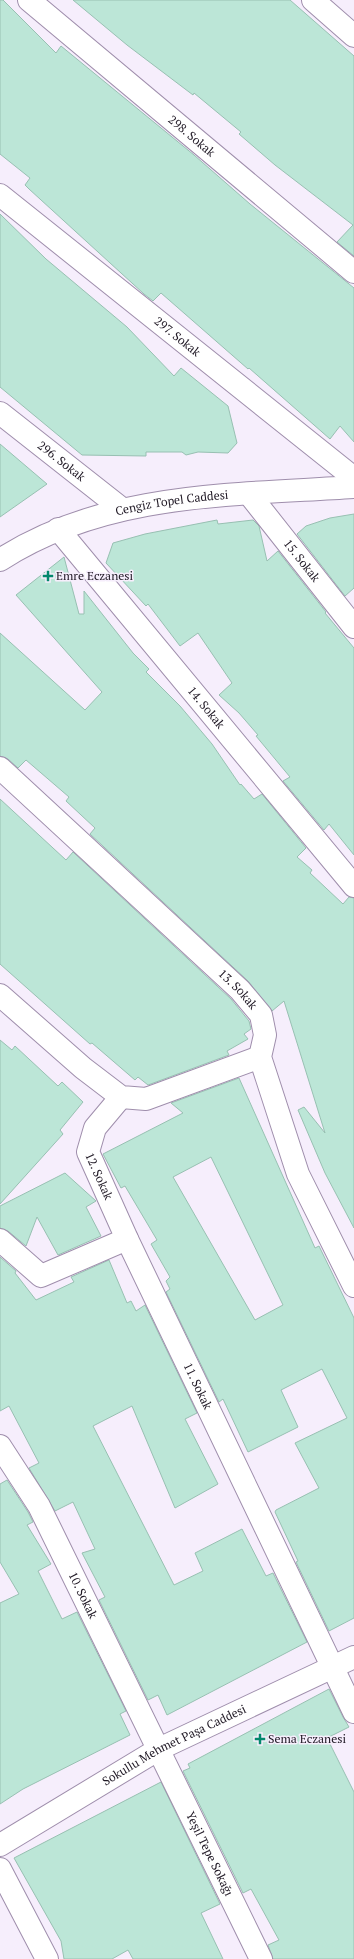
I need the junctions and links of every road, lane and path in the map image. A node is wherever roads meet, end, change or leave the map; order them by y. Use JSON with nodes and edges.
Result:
{"nodes":[{"id":1,"x":29,"y":0,"type":"edge"},
{"id":2,"x":313,"y":0,"type":"edge"},
{"id":3,"x":350,"y":26,"type":"edge"},
{"id":4,"x":0,"y":196,"type":"edge"},
{"id":5,"x":354,"y":272,"type":"edge"},
{"id":6,"x":0,"y":413,"type":"edge"},
{"id":7,"x":354,"y":478,"type":"edge"},
{"id":8,"x":354,"y":487,"type":"edge"},
{"id":9,"x":248,"y":494,"type":"junction"},
{"id":10,"x":122,"y":509,"type":"junction"},
{"id":11,"x":58,"y":529,"type":"junction"},
{"id":12,"x":0,"y":560,"type":"edge"},
{"id":13,"x":354,"y":627,"type":"edge"},
{"id":14,"x":0,"y":768,"type":"edge"},
{"id":15,"x":354,"y":886,"type":"edge"},
{"id":16,"x":0,"y":995,"type":"edge"},
{"id":17,"x":260,"y":1057,"type":"junction"},
{"id":18,"x":121,"y":1097,"type":"junction"},
{"id":19,"x":127,"y":1239,"type":"junction"},
{"id":20,"x":0,"y":1240,"type":"edge"},
{"id":21,"x":354,"y":1286,"type":"edge"},
{"id":22,"x":0,"y":1446,"type":"edge"},
{"id":23,"x":354,"y":1657,"type":"edge"},
{"id":24,"x":332,"y":1669,"type":"junction"},
{"id":25,"x":354,"y":1712,"type":"edge"},
{"id":26,"x":158,"y":1749,"type":"junction"},
{"id":27,"x":0,"y":1845,"type":"edge"},
{"id":28,"x":0,"y":1869,"type":"edge"},
{"id":29,"x":47,"y":1959,"type":"edge"},
{"id":30,"x":261,"y":1959,"type":"edge"}],
"edges":[{"from":1,"to":5,"type":"street","name":"298. Sokak"},
{"from":2,"to":3,"type":"street"},
{"from":4,"to":7,"type":"street","name":"297. Sokak"},
{"from":6,"to":10,"type":"street","name":"296. Sokak"},
{"from":8,"to":9,"type":"street","name":"Cengiz Topel Caddesi"},
{"from":9,"to":10,"type":"street","name":"Cengiz Topel Caddesi"},
{"from":9,"to":13,"type":"street","name":"15. Sokak"},
{"from":10,"to":11,"type":"street","name":"Cengiz Topel Caddesi"},
{"from":11,"to":12,"type":"street","name":"Cengiz Topel Caddesi"},
{"from":11,"to":15,"type":"street","name":"14. Sokak"},
{"from":14,"to":17,"type":"street","name":"13. Sokak"},
{"from":16,"to":18,"type":"street"},
{"from":17,"to":18,"type":"street"},
{"from":17,"to":21,"type":"street"},
{"from":18,"to":19,"type":"street","name":"12. Sokak"},
{"from":19,"to":20,"type":"street"},
{"from":19,"to":24,"type":"street","name":"11. Sokak"},
{"from":22,"to":26,"type":"street","name":"10. Sokak"},
{"from":23,"to":24,"type":"street","name":"Sokullu Mehmet Paşa Caddesi"},
{"from":24,"to":25,"type":"street","name":"11. Sokak"},
{"from":24,"to":26,"type":"street","name":"Sokullu Mehmet Paşa Caddesi"},
{"from":26,"to":27,"type":"street","name":"Sokullu Mehmet Paşa Caddesi"},
{"from":26,"to":30,"type":"street","name":"Yeşil Tepe Sokağı"},
{"from":28,"to":29,"type":"street"}]}
